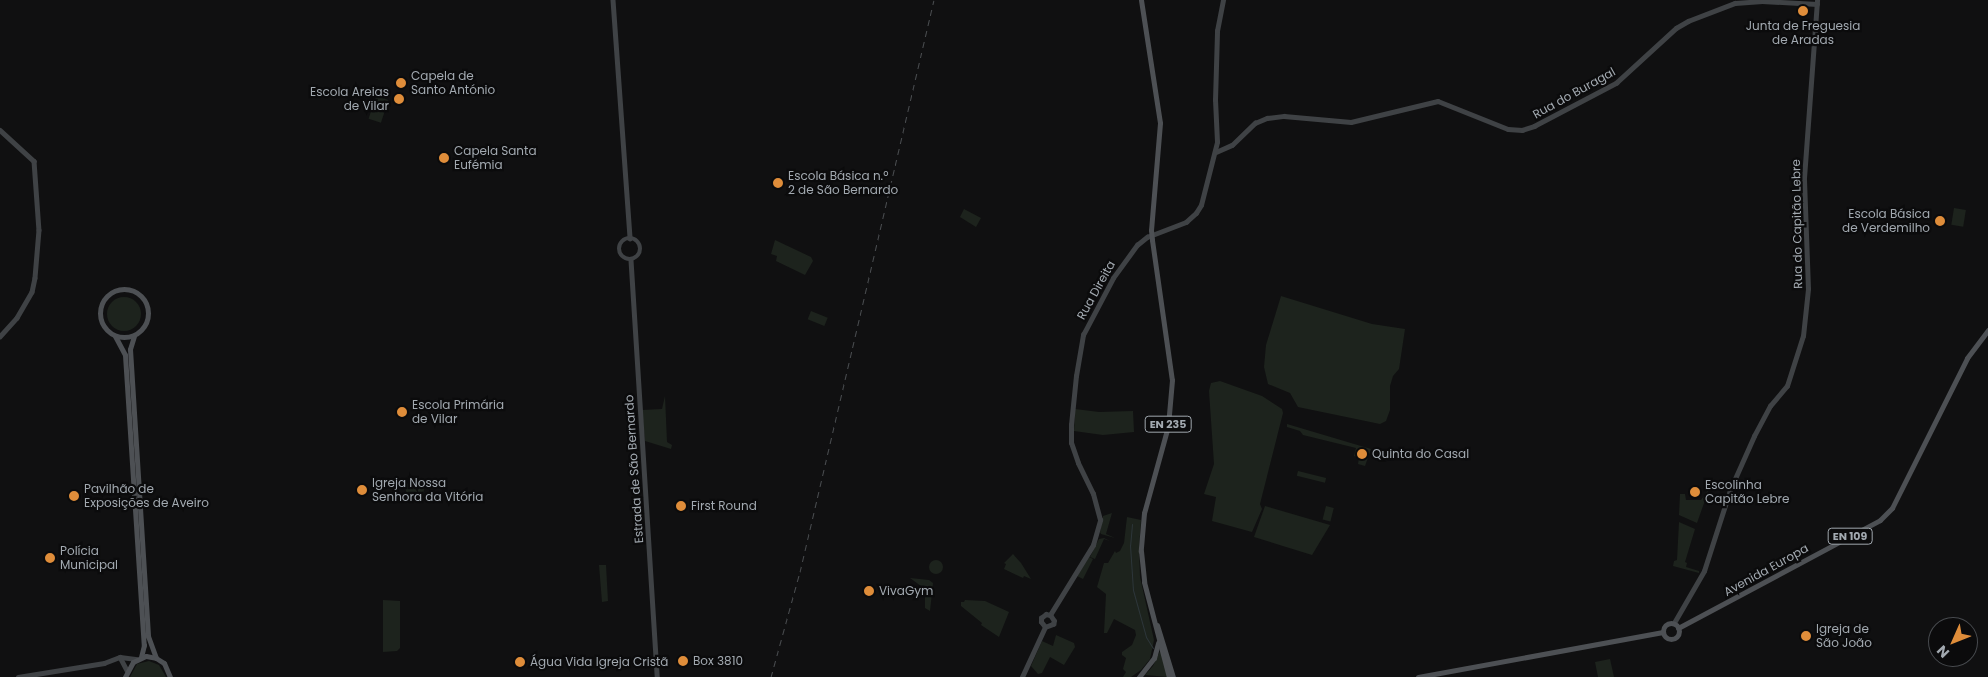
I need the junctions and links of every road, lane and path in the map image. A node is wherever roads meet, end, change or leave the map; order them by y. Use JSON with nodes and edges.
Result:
{"nodes":[{"id":1,"x":613,"y":0,"type":"edge"},
{"id":2,"x":1141,"y":0,"type":"edge"},
{"id":3,"x":1223,"y":0,"type":"edge"},
{"id":4,"x":1817,"y":2,"type":"edge"},
{"id":5,"x":0,"y":130,"type":"edge"},
{"id":6,"x":1216,"y":152,"type":"junction"},
{"id":7,"x":630,"y":238,"type":"junction"},
{"id":8,"x":631,"y":260,"type":"junction"},
{"id":9,"x":1988,"y":330,"type":"edge"},
{"id":10,"x":115,"y":336,"type":"junction"},
{"id":11,"x":134,"y":336,"type":"junction"},
{"id":12,"x":0,"y":337,"type":"edge"},
{"id":13,"x":1150,"y":606,"type":"junction"},
{"id":14,"x":1050,"y":615,"type":"junction"},
{"id":15,"x":1674,"y":623,"type":"junction"},
{"id":16,"x":1045,"y":627,"type":"junction"},
{"id":17,"x":1678,"y":628,"type":"junction"},
{"id":18,"x":1156,"y":630,"type":"junction"},
{"id":19,"x":1663,"y":632,"type":"junction"},
{"id":20,"x":120,"y":657,"type":"junction"},
{"id":21,"x":139,"y":658,"type":"junction"},
{"id":22,"x":156,"y":658,"type":"junction"},
{"id":23,"x":126,"y":673,"type":"edge"},
{"id":24,"x":18,"y":677,"type":"edge"},
{"id":25,"x":121,"y":677,"type":"edge"},
{"id":26,"x":170,"y":677,"type":"edge"},
{"id":27,"x":657,"y":677,"type":"edge"},
{"id":28,"x":1022,"y":677,"type":"edge"},
{"id":29,"x":1141,"y":677,"type":"edge"},
{"id":30,"x":1146,"y":677,"type":"edge"},
{"id":31,"x":1169,"y":677,"type":"edge"},
{"id":32,"x":1173,"y":677,"type":"edge"},
{"id":33,"x":1418,"y":677,"type":"edge"}],
"edges":[{"from":1,"to":7,"type":"main road"},
{"from":2,"to":13,"type":"main road","number":"EN 235","bridge":true},
{"from":3,"to":6,"type":"main road","name":"Rua Direita"},
{"from":4,"to":6,"type":"main road","name":"Rua do Buragal"},
{"from":4,"to":15,"type":"main road","name":"Rua do Capitão Lebre"},
{"from":5,"to":12,"type":"main road"},
{"from":6,"to":14,"type":"main road","name":"Rua Direita"},
{"from":7,"to":8,"type":"main road"},
{"from":7,"to":8,"type":"main road"},
{"from":8,"to":27,"type":"main road","name":"Estrada de São Bernardo"},
{"from":9,"to":17,"type":"main road","name":"Avenida Europa","number":"EN 109"},
{"from":10,"to":11,"type":"main road"},
{"from":10,"to":11,"type":"main road"},
{"from":10,"to":21,"type":"main road"},
{"from":11,"to":22,"type":"main road"},
{"from":13,"to":18,"type":"main road","number":"EN 235"},
{"from":13,"to":32,"type":"main road","number":"EN 235"},
{"from":14,"to":16,"type":"main road","name":"Rua Direita"},
{"from":14,"to":16,"type":"main road","name":"Rua Direita"},
{"from":15,"to":17,"type":"main road"},
{"from":15,"to":19,"type":"main road","name":"Avenida Europa","number":"EN 109"},
{"from":16,"to":28,"type":"main road","name":"Rua Direita"},
{"from":17,"to":19,"type":"main road","name":"Avenida Europa","number":"EN 109"},
{"from":18,"to":29,"type":"main road"},
{"from":18,"to":31,"type":"main road","number":"EN 235"},
{"from":19,"to":33,"type":"main road","name":"Avenida Europa","number":"EN 109"},
{"from":20,"to":21,"type":"main road"},
{"from":20,"to":23,"type":"main road"},
{"from":20,"to":24,"type":"main road"},
{"from":21,"to":22,"type":"main road"},
{"from":21,"to":23,"type":"main road"},
{"from":22,"to":26,"type":"main road"},
{"from":23,"to":25,"type":"main road"},
{"from":29,"to":30,"type":"main road"}]}
